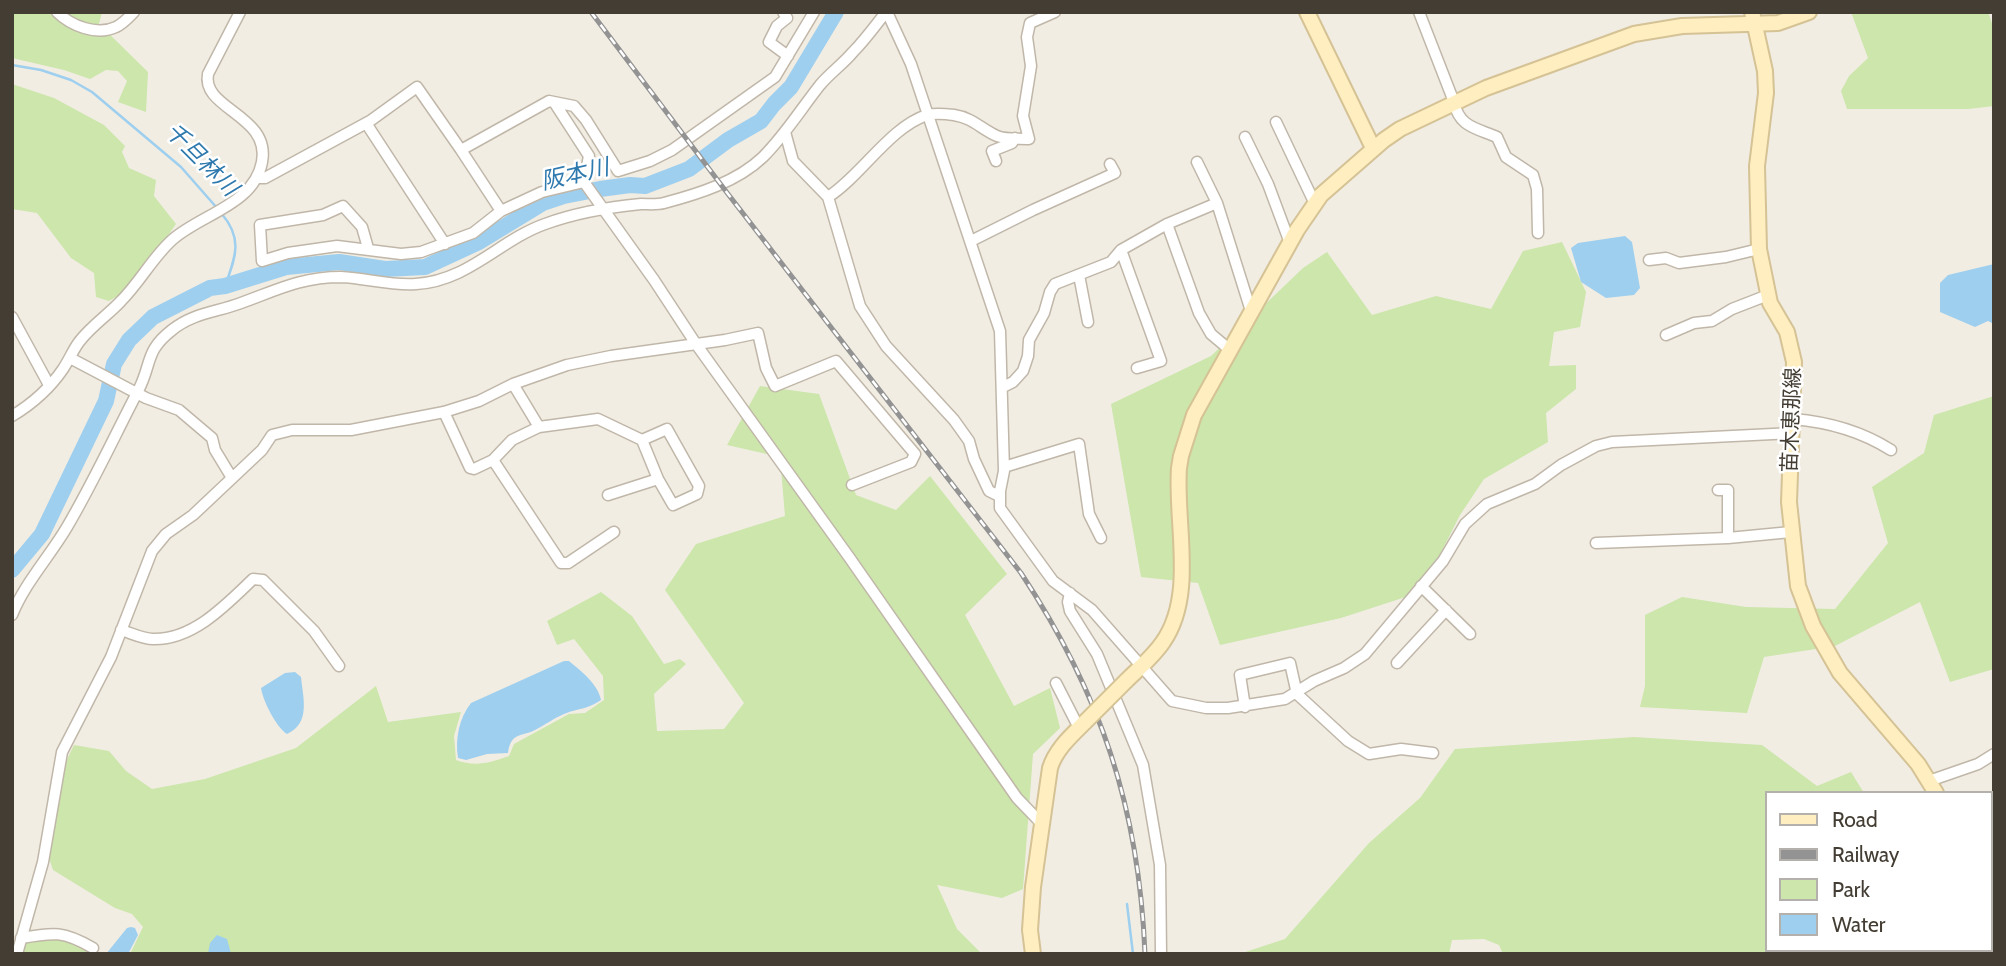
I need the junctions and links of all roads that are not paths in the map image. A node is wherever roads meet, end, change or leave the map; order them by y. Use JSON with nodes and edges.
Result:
{"nodes":[{"id":1,"x":57,"y":12,"type":"edge"},
{"id":2,"x":134,"y":12,"type":"edge"},
{"id":3,"x":240,"y":12,"type":"edge"},
{"id":4,"x":783,"y":12,"type":"edge"},
{"id":5,"x":814,"y":12,"type":"edge"},
{"id":6,"x":887,"y":12,"type":"edge"},
{"id":7,"x":1055,"y":12,"type":"edge"},
{"id":8,"x":1307,"y":12,"type":"edge"},
{"id":9,"x":1419,"y":12,"type":"edge"},
{"id":10,"x":1809,"y":12,"type":"edge"},
{"id":11,"x":1754,"y":18,"type":"edge"},
{"id":12,"x":788,"y":56,"type":"junction"},
{"id":13,"x":554,"y":102,"type":"junction"},
{"id":14,"x":1454,"y":102,"type":"junction"},
{"id":15,"x":927,"y":115,"type":"junction"},
{"id":16,"x":1276,"y":122,"type":"dead end"},
{"id":17,"x":366,"y":123,"type":"junction"},
{"id":18,"x":785,"y":132,"type":"junction"},
{"id":19,"x":1245,"y":137,"type":"dead end"},
{"id":20,"x":1015,"y":138,"type":"junction"},
{"id":21,"x":1373,"y":148,"type":"junction"},
{"id":22,"x":461,"y":150,"type":"junction"},
{"id":23,"x":996,"y":161,"type":"dead end"},
{"id":24,"x":1197,"y":162,"type":"dead end"},
{"id":25,"x":1110,"y":164,"type":"dead end"},
{"id":26,"x":257,"y":178,"type":"junction"},
{"id":27,"x":583,"y":182,"type":"junction"},
{"id":28,"x":828,"y":197,"type":"junction"},
{"id":29,"x":1217,"y":202,"type":"junction"},
{"id":30,"x":1315,"y":204,"type":"junction"},
{"id":31,"x":602,"y":210,"type":"junction"},
{"id":32,"x":501,"y":211,"type":"junction"},
{"id":33,"x":1167,"y":225,"type":"junction"},
{"id":34,"x":1538,"y":233,"type":"dead end"},
{"id":35,"x":971,"y":242,"type":"junction"},
{"id":36,"x":445,"y":243,"type":"junction"},
{"id":37,"x":1290,"y":243,"type":"junction"},
{"id":38,"x":368,"y":248,"type":"junction"},
{"id":39,"x":1759,"y":249,"type":"junction"},
{"id":40,"x":1121,"y":250,"type":"junction"},
{"id":41,"x":1649,"y":260,"type":"dead end"},
{"id":42,"x":1079,"y":275,"type":"junction"},
{"id":43,"x":1768,"y":295,"type":"junction"},
{"id":44,"x":1251,"y":311,"type":"junction"},
{"id":45,"x":12,"y":317,"type":"edge"},
{"id":46,"x":1088,"y":322,"type":"dead end"},
{"id":47,"x":1667,"y":335,"type":"dead end"},
{"id":48,"x":696,"y":344,"type":"junction"},
{"id":49,"x":1230,"y":350,"type":"junction"},
{"id":50,"x":70,"y":358,"type":"junction"},
{"id":51,"x":1137,"y":368,"type":"dead end"},
{"id":52,"x":513,"y":384,"type":"junction"},
{"id":53,"x":49,"y":385,"type":"junction"},
{"id":54,"x":1003,"y":387,"type":"junction"},
{"id":55,"x":133,"y":390,"type":"junction"},
{"id":56,"x":444,"y":412,"type":"junction"},
{"id":57,"x":12,"y":416,"type":"edge"},
{"id":58,"x":1793,"y":426,"type":"junction"},
{"id":59,"x":538,"y":427,"type":"junction"},
{"id":60,"x":642,"y":440,"type":"junction"},
{"id":61,"x":1891,"y":450,"type":"dead end"},
{"id":62,"x":493,"y":460,"type":"junction"},
{"id":63,"x":1004,"y":467,"type":"junction"},
{"id":64,"x":232,"y":478,"type":"junction"},
{"id":65,"x":658,"y":479,"type":"junction"},
{"id":66,"x":852,"y":485,"type":"dead end"},
{"id":67,"x":1718,"y":490,"type":"dead end"},
{"id":68,"x":608,"y":495,"type":"dead end"},
{"id":69,"x":999,"y":496,"type":"junction"},
{"id":70,"x":614,"y":532,"type":"dead end"},
{"id":71,"x":1791,"y":532,"type":"junction"},
{"id":72,"x":1101,"y":538,"type":"dead end"},
{"id":73,"x":1728,"y":538,"type":"junction"},
{"id":74,"x":1596,"y":544,"type":"dead end"},
{"id":75,"x":1422,"y":586,"type":"junction"},
{"id":76,"x":1070,"y":593,"type":"junction"},
{"id":77,"x":1446,"y":610,"type":"junction"},
{"id":78,"x":12,"y":615,"type":"edge"},
{"id":79,"x":121,"y":630,"type":"junction"},
{"id":80,"x":1470,"y":634,"type":"dead end"},
{"id":81,"x":1397,"y":663,"type":"dead end"},
{"id":82,"x":1142,"y":665,"type":"junction"},
{"id":83,"x":339,"y":666,"type":"dead end"},
{"id":84,"x":1056,"y":683,"type":"dead end"},
{"id":85,"x":1297,"y":694,"type":"junction"},
{"id":86,"x":1245,"y":707,"type":"junction"},
{"id":87,"x":1082,"y":725,"type":"junction"},
{"id":88,"x":1433,"y":753,"type":"dead end"},
{"id":89,"x":1994,"y":754,"type":"edge"},
{"id":90,"x":1932,"y":787,"type":"edge"},
{"id":91,"x":1041,"y":824,"type":"junction"},
{"id":92,"x":21,"y":938,"type":"junction"},
{"id":93,"x":93,"y":948,"type":"dead end"},
{"id":94,"x":17,"y":954,"type":"edge"},
{"id":95,"x":1033,"y":954,"type":"edge"},
{"id":96,"x":1161,"y":954,"type":"edge"}],
"edges":[{"from":1,"to":2,"type":"street"},
{"from":3,"to":26,"type":"street"},
{"from":4,"to":12,"type":"street"},
{"from":5,"to":12,"type":"street"},
{"from":6,"to":15,"type":"street"},
{"from":6,"to":18,"type":"street"},
{"from":7,"to":20,"type":"street"},
{"from":8,"to":21,"type":"street"},
{"from":9,"to":14,"type":"street"},
{"from":10,"to":11,"type":"street"},
{"from":11,"to":14,"type":"street"},
{"from":11,"to":39,"type":"street","name":"苗木恵那線"},
{"from":12,"to":13,"type":"street"},
{"from":13,"to":22,"type":"street"},
{"from":13,"to":27,"type":"street"},
{"from":14,"to":21,"type":"street"},
{"from":14,"to":34,"type":"street"},
{"from":15,"to":20,"type":"street"},
{"from":15,"to":28,"type":"street"},
{"from":15,"to":35,"type":"street"},
{"from":16,"to":30,"type":"street"},
{"from":17,"to":22,"type":"street"},
{"from":17,"to":26,"type":"street"},
{"from":17,"to":36,"type":"street"},
{"from":18,"to":28,"type":"street"},
{"from":18,"to":31,"type":"street"},
{"from":19,"to":37,"type":"street"},
{"from":20,"to":23,"type":"street"},
{"from":21,"to":30,"type":"street"},
{"from":22,"to":32,"type":"street"},
{"from":24,"to":29,"type":"street"},
{"from":25,"to":35,"type":"street"},
{"from":26,"to":50,"type":"street"},
{"from":27,"to":31,"type":"street"},
{"from":27,"to":32,"type":"street"},
{"from":28,"to":69,"type":"street"},
{"from":29,"to":33,"type":"street"},
{"from":29,"to":44,"type":"street"},
{"from":30,"to":37,"type":"street"},
{"from":31,"to":48,"type":"street"},
{"from":31,"to":55,"type":"street"},
{"from":32,"to":36,"type":"street"},
{"from":33,"to":40,"type":"street"},
{"from":33,"to":49,"type":"street"},
{"from":35,"to":54,"type":"street"},
{"from":36,"to":38,"type":"street"},
{"from":37,"to":44,"type":"street"},
{"from":38,"to":38,"type":"street"},
{"from":39,"to":41,"type":"street"},
{"from":39,"to":43,"type":"street","name":"苗木恵那線"},
{"from":40,"to":42,"type":"street"},
{"from":40,"to":51,"type":"street"},
{"from":42,"to":46,"type":"street"},
{"from":42,"to":54,"type":"street"},
{"from":43,"to":47,"type":"street"},
{"from":43,"to":58,"type":"street","name":"苗木恵那線"},
{"from":44,"to":49,"type":"street"},
{"from":45,"to":53,"type":"street"},
{"from":48,"to":52,"type":"street"},
{"from":48,"to":66,"type":"street"},
{"from":48,"to":91,"type":"street"},
{"from":49,"to":82,"type":"street"},
{"from":50,"to":53,"type":"street"},
{"from":50,"to":55,"type":"street"},
{"from":52,"to":56,"type":"street"},
{"from":52,"to":59,"type":"street"},
{"from":53,"to":57,"type":"street"},
{"from":54,"to":63,"type":"street"},
{"from":55,"to":64,"type":"street"},
{"from":55,"to":78,"type":"street"},
{"from":56,"to":62,"type":"street"},
{"from":56,"to":64,"type":"street"},
{"from":58,"to":61,"type":"street"},
{"from":58,"to":71,"type":"street","name":"苗木恵那線"},
{"from":58,"to":75,"type":"street"},
{"from":59,"to":60,"type":"street"},
{"from":59,"to":62,"type":"street"},
{"from":60,"to":65,"type":"street"},
{"from":60,"to":65,"type":"street"},
{"from":62,"to":70,"type":"street"},
{"from":63,"to":69,"type":"street"},
{"from":63,"to":72,"type":"street"},
{"from":64,"to":79,"type":"street"},
{"from":65,"to":68,"type":"street"},
{"from":67,"to":73,"type":"street"},
{"from":69,"to":76,"type":"street"},
{"from":71,"to":73,"type":"street"},
{"from":71,"to":90,"type":"street","name":"苗木恵那線"},
{"from":73,"to":74,"type":"street"},
{"from":75,"to":77,"type":"street"},
{"from":75,"to":85,"type":"street"},
{"from":76,"to":82,"type":"street"},
{"from":76,"to":96,"type":"street"},
{"from":77,"to":80,"type":"street"},
{"from":77,"to":81,"type":"street"},
{"from":79,"to":83,"type":"street"},
{"from":79,"to":92,"type":"street"},
{"from":82,"to":86,"type":"street"},
{"from":82,"to":87,"type":"street","bridge":true},
{"from":84,"to":87,"type":"street"},
{"from":85,"to":86,"type":"street"},
{"from":85,"to":86,"type":"street"},
{"from":85,"to":88,"type":"street"},
{"from":87,"to":91,"type":"street"},
{"from":89,"to":90,"type":"street"},
{"from":91,"to":95,"type":"street"},
{"from":92,"to":93,"type":"street"},
{"from":92,"to":94,"type":"street"}]}
